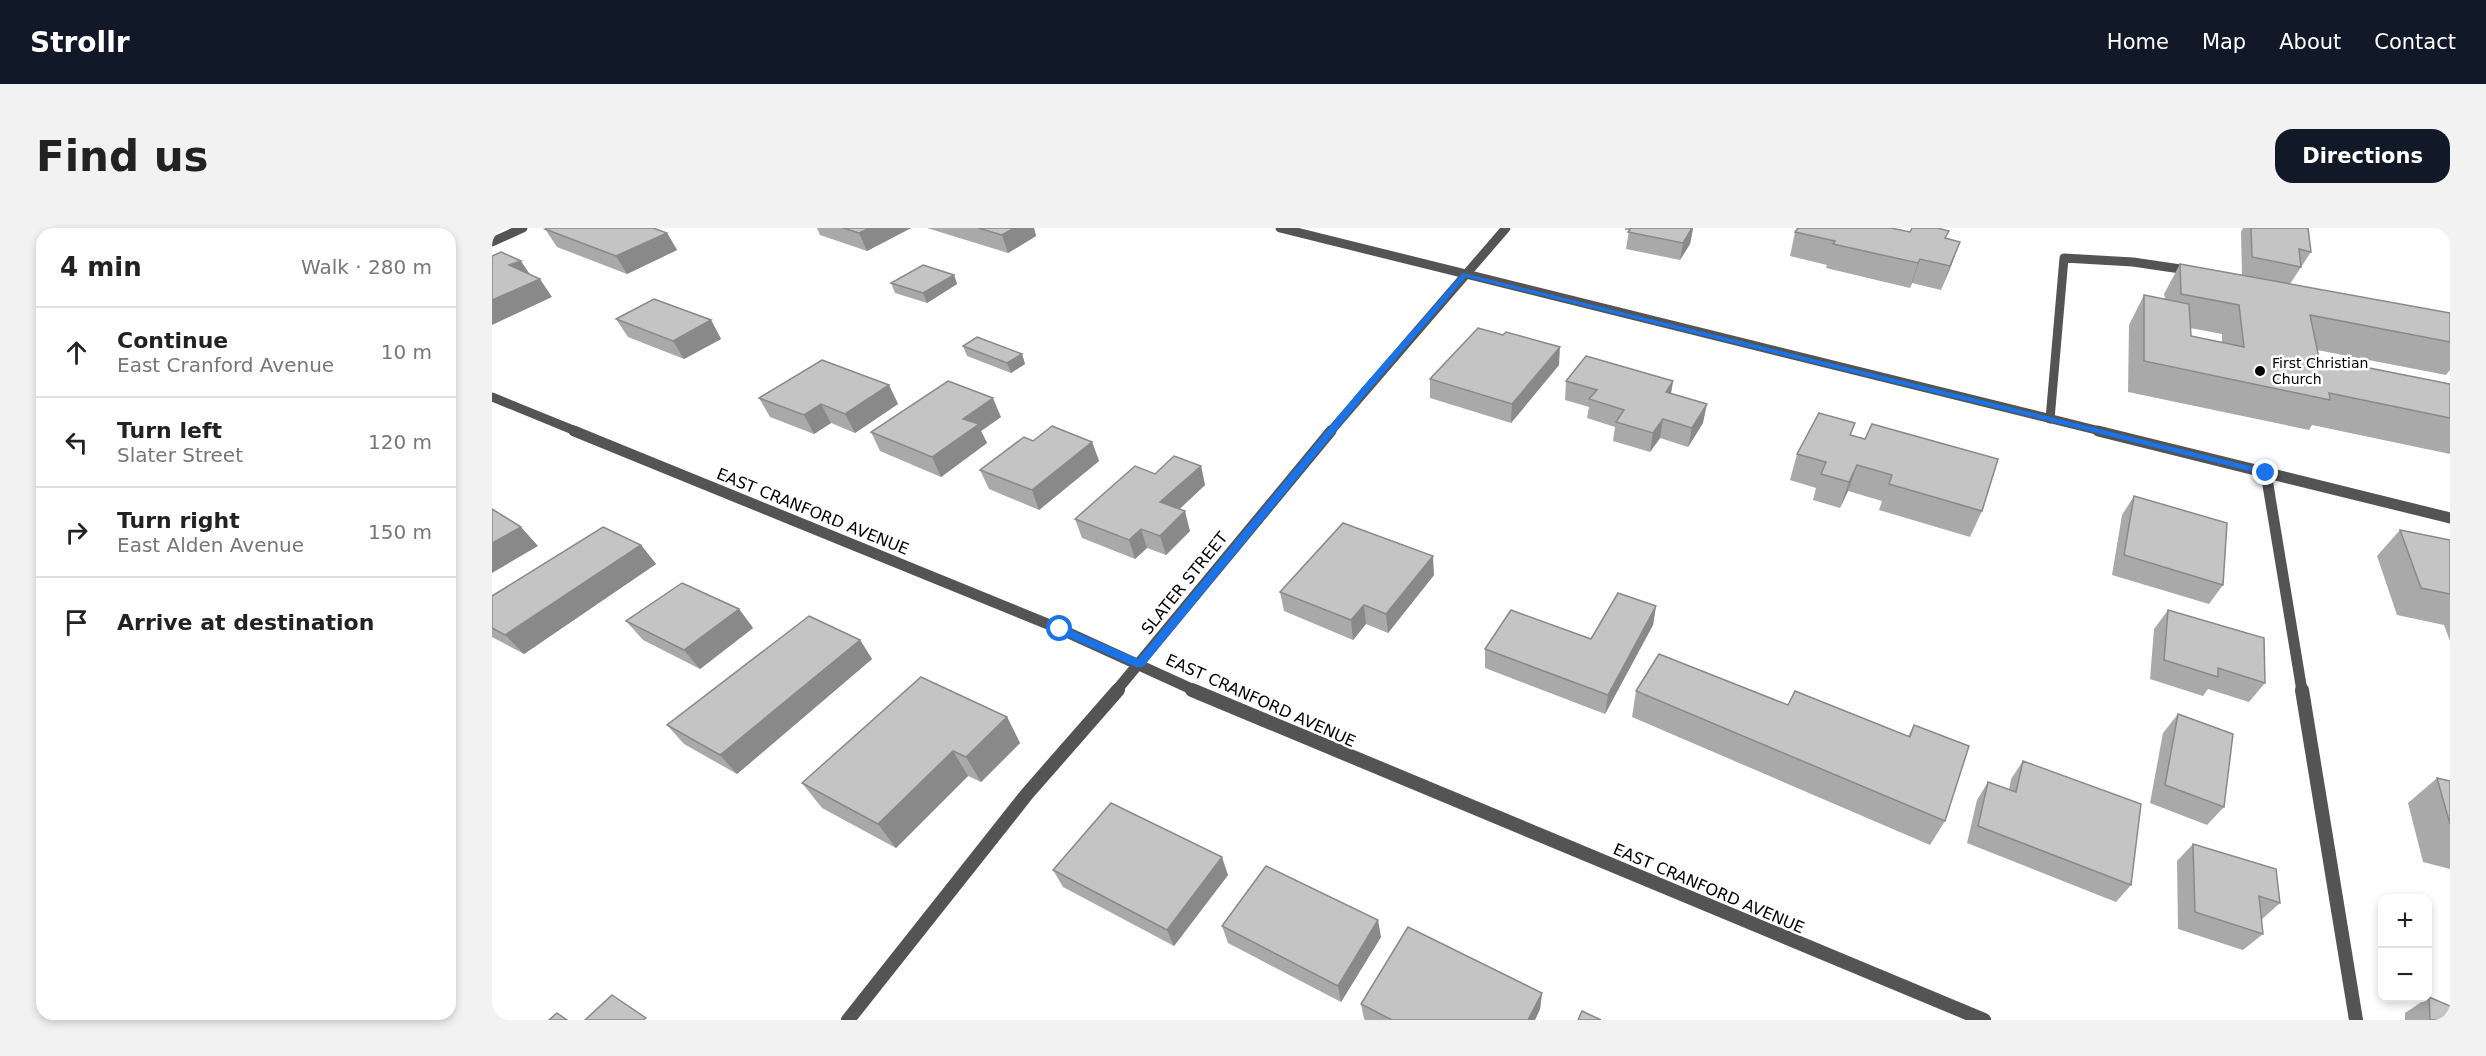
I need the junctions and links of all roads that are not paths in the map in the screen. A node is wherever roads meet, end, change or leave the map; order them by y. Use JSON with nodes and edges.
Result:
{"nodes":[{"id":1,"x":523,"y":228,"type":"edge"},
{"id":2,"x":1280,"y":228,"type":"edge"},
{"id":3,"x":1506,"y":228,"type":"edge"},
{"id":4,"x":492,"y":242,"type":"edge"},
{"id":5,"x":2203,"y":273,"type":"edge"},
{"id":6,"x":1465,"y":275,"type":"junction"},
{"id":7,"x":492,"y":397,"type":"edge"},
{"id":8,"x":2050,"y":419,"type":"junction"},
{"id":9,"x":2266,"y":473,"type":"junction"},
{"id":10,"x":2450,"y":518,"type":"edge"},
{"id":11,"x":1140,"y":664,"type":"junction"},
{"id":12,"x":848,"y":1020,"type":"edge"},
{"id":13,"x":1984,"y":1020,"type":"edge"},
{"id":14,"x":2356,"y":1020,"type":"edge"}],
"edges":[{"from":1,"to":4,"type":"street"},
{"from":2,"to":6,"type":"street"},
{"from":3,"to":6,"type":"street","name":"SLATER STREET"},
{"from":5,"to":8,"type":"street"},
{"from":6,"to":8,"type":"street"},
{"from":6,"to":11,"type":"street","name":"SLATER STREET"},
{"from":7,"to":11,"type":"street","name":"EAST CRANFORD AVENUE"},
{"from":8,"to":9,"type":"street"},
{"from":9,"to":10,"type":"street"},
{"from":9,"to":14,"type":"street"},
{"from":11,"to":12,"type":"street","name":"SLATER STREET"},
{"from":11,"to":13,"type":"street","name":"EAST CRANFORD AVENUE"}]}
